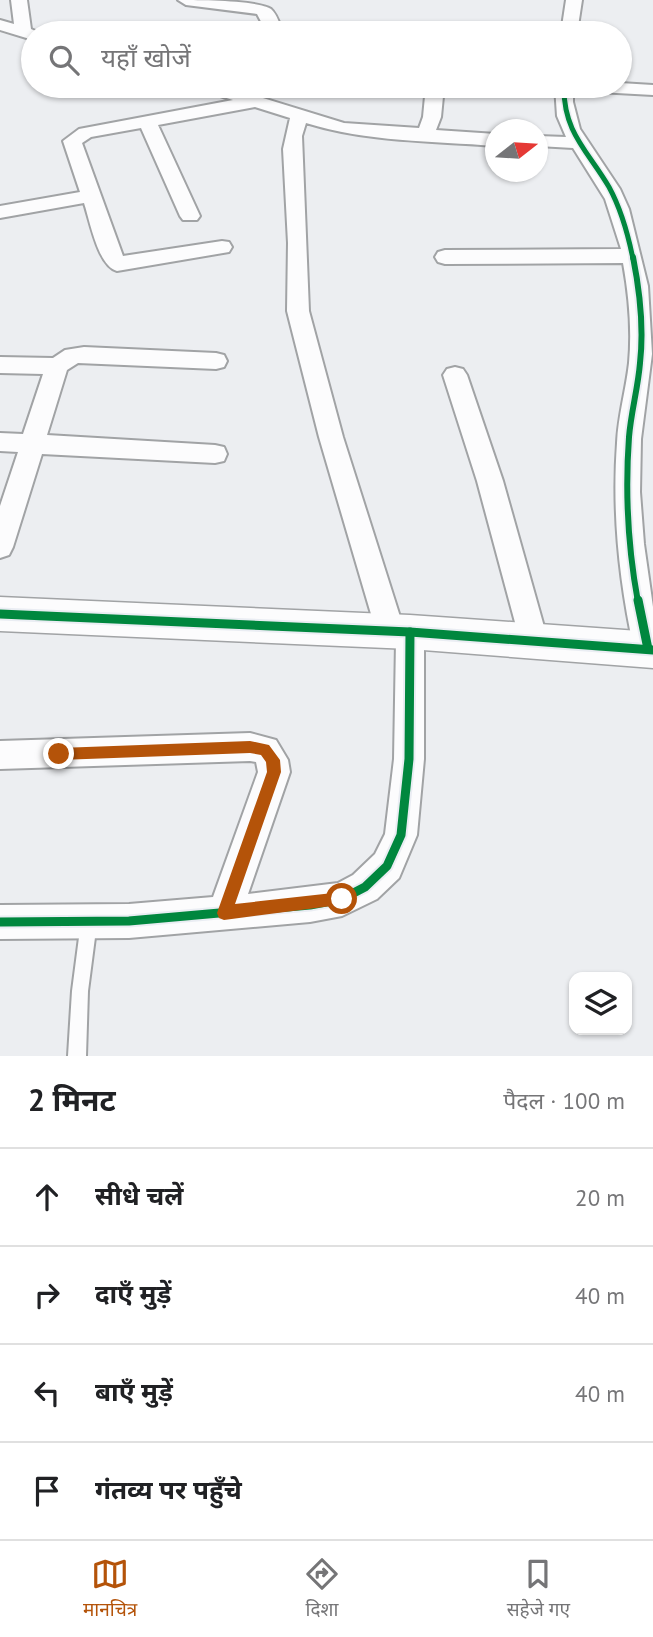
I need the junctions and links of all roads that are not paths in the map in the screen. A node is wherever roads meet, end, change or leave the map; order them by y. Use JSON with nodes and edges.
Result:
{"nodes":[{"id":1,"x":19,"y":0,"type":"edge"},
{"id":2,"x":186,"y":0,"type":"edge"},
{"id":3,"x":574,"y":0,"type":"edge"},
{"id":4,"x":25,"y":21,"type":"edge"},
{"id":5,"x":270,"y":21,"type":"edge"},
{"id":6,"x":571,"y":21,"type":"edge"},
{"id":7,"x":1,"y":25,"type":"edge"},
{"id":8,"x":21,"y":31,"type":"edge"},
{"id":9,"x":632,"y":89,"type":"edge"},
{"id":10,"x":653,"y":90,"type":"edge"},
{"id":11,"x":242,"y":98,"type":"edge"},
{"id":12,"x":261,"y":98,"type":"edge"},
{"id":13,"x":434,"y":98,"type":"edge"},
{"id":14,"x":563,"y":98,"type":"edge"},
{"id":15,"x":300,"y":115,"type":"junction"},
{"id":16,"x":147,"y":121,"type":"junction"},
{"id":17,"x":425,"y":136,"type":"junction"},
{"id":18,"x":485,"y":139,"type":"edge"},
{"id":19,"x":548,"y":142,"type":"edge"},
{"id":20,"x":578,"y":143,"type":"junction"},
{"id":21,"x":90,"y":196,"type":"junction"},
{"id":22,"x":0,"y":212,"type":"edge"},
{"id":23,"x":190,"y":216,"type":"dead end"},
{"id":24,"x":222,"y":247,"type":"dead end"},
{"id":25,"x":632,"y":256,"type":"junction"},
{"id":26,"x":445,"y":257,"type":"dead end"},
{"id":27,"x":216,"y":361,"type":"dead end"},
{"id":28,"x":0,"y":365,"type":"edge"},
{"id":29,"x":57,"y":366,"type":"junction"},
{"id":30,"x":455,"y":375,"type":"dead end"},
{"id":31,"x":0,"y":442,"type":"edge"},
{"id":32,"x":31,"y":444,"type":"junction"},
{"id":33,"x":215,"y":453,"type":"dead end"},
{"id":34,"x":0,"y":547,"type":"edge"},
{"id":35,"x":644,"y":595,"type":"edge"},
{"id":36,"x":0,"y":614,"type":"edge"},
{"id":37,"x":400,"y":632,"type":"junction"},
{"id":38,"x":534,"y":641,"type":"junction"},
{"id":39,"x":650,"y":649,"type":"edge"},
{"id":40,"x":0,"y":755,"type":"edge"},
{"id":41,"x":224,"y":913,"type":"junction"},
{"id":42,"x":89,"y":921,"type":"junction"},
{"id":43,"x":0,"y":922,"type":"edge"},
{"id":44,"x":77,"y":1056,"type":"edge"}],
"edges":[{"from":1,"to":4,"type":"street"},
{"from":2,"to":5,"type":"street"},
{"from":3,"to":6,"type":"street"},
{"from":7,"to":8,"type":"street"},
{"from":9,"to":10,"type":"street"},
{"from":11,"to":16,"type":"street"},
{"from":12,"to":15,"type":"street"},
{"from":13,"to":17,"type":"street"},
{"from":14,"to":20,"type":"street"},
{"from":15,"to":17,"type":"street"},
{"from":15,"to":37,"type":"street"},
{"from":16,"to":21,"type":"street"},
{"from":16,"to":23,"type":"street"},
{"from":17,"to":18,"type":"street"},
{"from":19,"to":20,"type":"street"},
{"from":20,"to":25,"type":"street"},
{"from":21,"to":22,"type":"street"},
{"from":21,"to":24,"type":"street"},
{"from":25,"to":26,"type":"street"},
{"from":25,"to":35,"type":"street"},
{"from":27,"to":29,"type":"street"},
{"from":28,"to":29,"type":"street"},
{"from":29,"to":32,"type":"street"},
{"from":30,"to":38,"type":"street"},
{"from":31,"to":32,"type":"street"},
{"from":32,"to":33,"type":"street"},
{"from":32,"to":34,"type":"street"},
{"from":35,"to":39,"type":"street"},
{"from":36,"to":37,"type":"street"},
{"from":37,"to":38,"type":"street"},
{"from":37,"to":41,"type":"street"},
{"from":38,"to":39,"type":"street"},
{"from":40,"to":41,"type":"street"},
{"from":41,"to":42,"type":"street"},
{"from":42,"to":43,"type":"street"},
{"from":42,"to":44,"type":"lane"}]}
